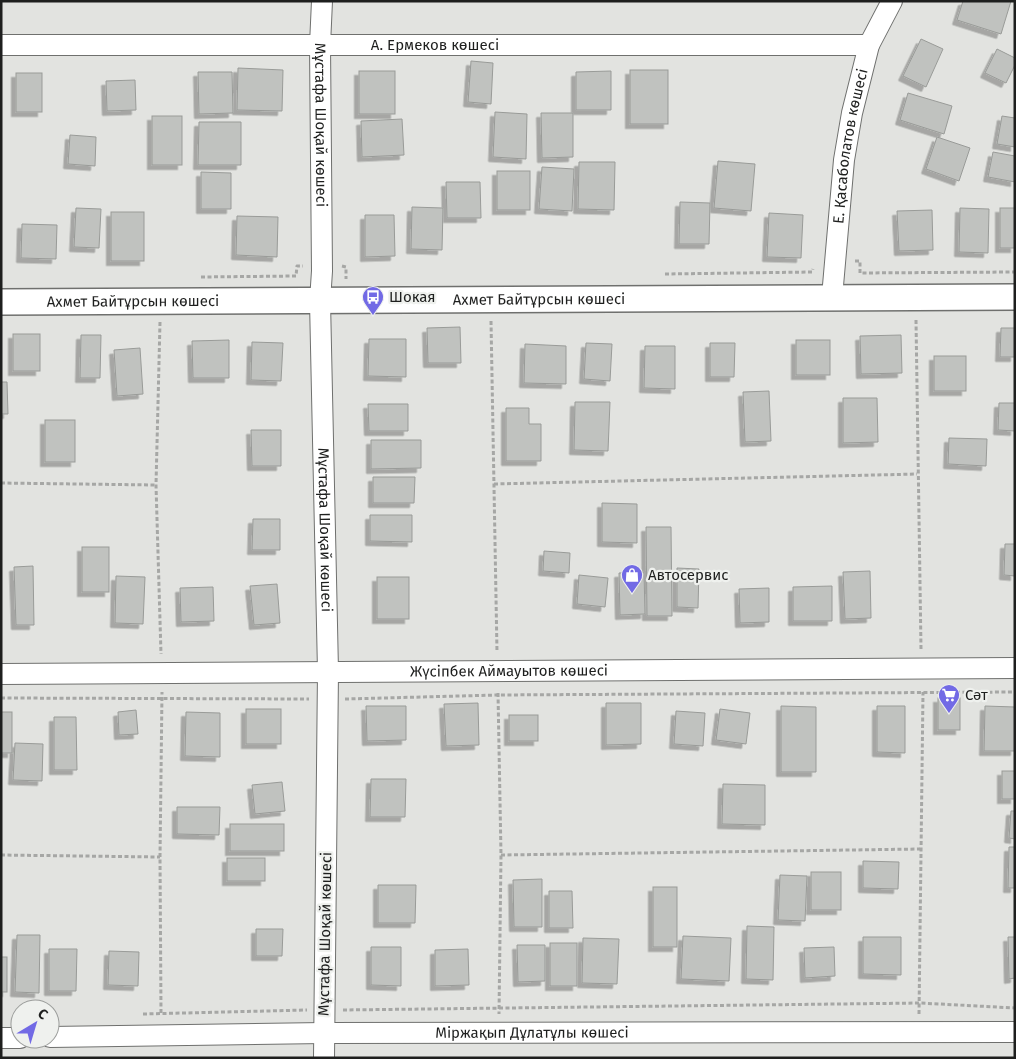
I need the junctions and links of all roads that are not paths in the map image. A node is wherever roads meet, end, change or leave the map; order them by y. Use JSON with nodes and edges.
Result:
{"nodes":[{"id":1,"x":322,"y":1,"type":"edge"},
{"id":2,"x":892,"y":1,"type":"edge"},
{"id":3,"x":320,"y":45,"type":"junction"},
{"id":4,"x":869,"y":45,"type":"junction"},
{"id":5,"x":1,"y":46,"type":"edge"},
{"id":6,"x":1015,"y":296,"type":"edge"},
{"id":7,"x":832,"y":297,"type":"junction"},
{"id":8,"x":320,"y":301,"type":"junction"},
{"id":9,"x":1,"y":302,"type":"edge"},
{"id":10,"x":1015,"y":668,"type":"edge"},
{"id":11,"x":328,"y":671,"type":"junction"},
{"id":12,"x":1,"y":674,"type":"edge"},
{"id":13,"x":1015,"y":1032,"type":"edge"},
{"id":14,"x":324,"y":1033,"type":"junction"},
{"id":15,"x":60,"y":1037,"type":"edge"},
{"id":16,"x":324,"y":1058,"type":"edge"}],
"edges":[{"from":1,"to":3,"type":"street","name":"Мұстафа Шоқай көшесі"},
{"from":2,"to":4,"type":"street","name":"Е. Қасаболатов көшесі"},
{"from":3,"to":4,"type":"street","name":"А. Ермеков көшесі"},
{"from":3,"to":5,"type":"street","name":"А. Ермеков көшесі"},
{"from":3,"to":8,"type":"street","name":"Мұстафа Шоқай көшесі"},
{"from":4,"to":7,"type":"street","name":"Е. Қасаболатов көшесі"},
{"from":6,"to":7,"type":"street","name":"Ахмет Байтұрсын көшесі"},
{"from":7,"to":8,"type":"street","name":"Ахмет Байтұрсын көшесі"},
{"from":8,"to":9,"type":"street","name":"Ахмет Байтұрсын көшесі"},
{"from":8,"to":11,"type":"street","name":"Мұстафа Шоқай көшесі"},
{"from":10,"to":11,"type":"street","name":"Жүсіпбек Аймауытов көшесі"},
{"from":11,"to":12,"type":"street","name":"Жүсіпбек Аймауытов көшесі"},
{"from":11,"to":14,"type":"street","name":"Мұстафа Шоқай көшесі"},
{"from":13,"to":14,"type":"street","name":"Міржақып Дұлатұлы көшесі"},
{"from":14,"to":15,"type":"street","name":"Міржақып Дұлатұлы көшесі"},
{"from":14,"to":16,"type":"street","name":"Мұстафа Шоқай көшесі"}]}
